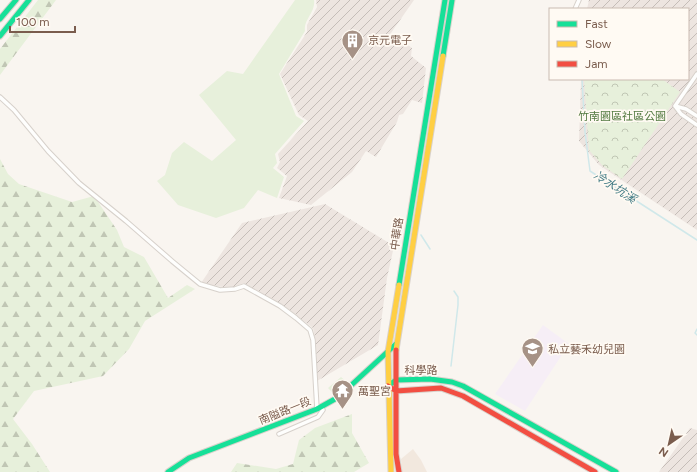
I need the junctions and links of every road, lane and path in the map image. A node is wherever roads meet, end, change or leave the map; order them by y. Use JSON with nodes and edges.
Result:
{"nodes":[{"id":1,"x":16,"y":0,"type":"edge"},
{"id":2,"x":29,"y":0,"type":"edge"},
{"id":3,"x":445,"y":0,"type":"edge"},
{"id":4,"x":452,"y":0,"type":"edge"},
{"id":5,"x":0,"y":20,"type":"edge"},
{"id":6,"x":0,"y":36,"type":"edge"},
{"id":7,"x":697,"y":74,"type":"edge"},
{"id":8,"x":0,"y":97,"type":"edge"},
{"id":9,"x":675,"y":106,"type":"junction"},
{"id":10,"x":697,"y":116,"type":"edge"},
{"id":11,"x":697,"y":125,"type":"edge"},
{"id":12,"x":401,"y":270,"type":"junction"},
{"id":13,"x":408,"y":271,"type":"junction"},
{"id":14,"x":396,"y":344,"type":"junction"},
{"id":15,"x":388,"y":352,"type":"junction"},
{"id":16,"x":396,"y":380,"type":"junction"},
{"id":17,"x":388,"y":386,"type":"junction"},
{"id":18,"x":396,"y":391,"type":"junction"},
{"id":19,"x":319,"y":408,"type":"junction"},
{"id":20,"x":279,"y":434,"type":"dead end"},
{"id":21,"x":168,"y":472,"type":"edge"},
{"id":22,"x":391,"y":472,"type":"edge"},
{"id":23,"x":398,"y":472,"type":"edge"},
{"id":24,"x":595,"y":472,"type":"edge"},
{"id":25,"x":616,"y":472,"type":"edge"}],
"edges":[{"from":1,"to":5,"type":"main road"},
{"from":2,"to":6,"type":"main road"},
{"from":3,"to":12,"type":"main road","name":"中華路"},
{"from":4,"to":13,"type":"main road","name":"中華路"},
{"from":7,"to":9,"type":"street"},
{"from":8,"to":19,"type":"street"},
{"from":9,"to":10,"type":"street"},
{"from":9,"to":11,"type":"street"},
{"from":12,"to":13,"type":"main road"},
{"from":12,"to":15,"type":"main road","name":"中華路"},
{"from":13,"to":14,"type":"main road","name":"中華路"},
{"from":14,"to":15,"type":"main road","name":"南隘路一段"},
{"from":14,"to":16,"type":"main road","name":"中華路"},
{"from":15,"to":17,"type":"main road","name":"中華路"},
{"from":15,"to":19,"type":"main road","name":"南隘路一段"},
{"from":16,"to":17,"type":"main road","name":"科學路"},
{"from":16,"to":18,"type":"main road","name":"中華路"},
{"from":16,"to":25,"type":"main road","name":"科學路"},
{"from":17,"to":18,"type":"main road"},
{"from":17,"to":22,"type":"main road","name":"中華路"},
{"from":18,"to":23,"type":"main road","name":"中華路"},
{"from":18,"to":24,"type":"main road","name":"科學路"},
{"from":19,"to":20,"type":"street"},
{"from":19,"to":21,"type":"main road","name":"南隘路一段"}]}
